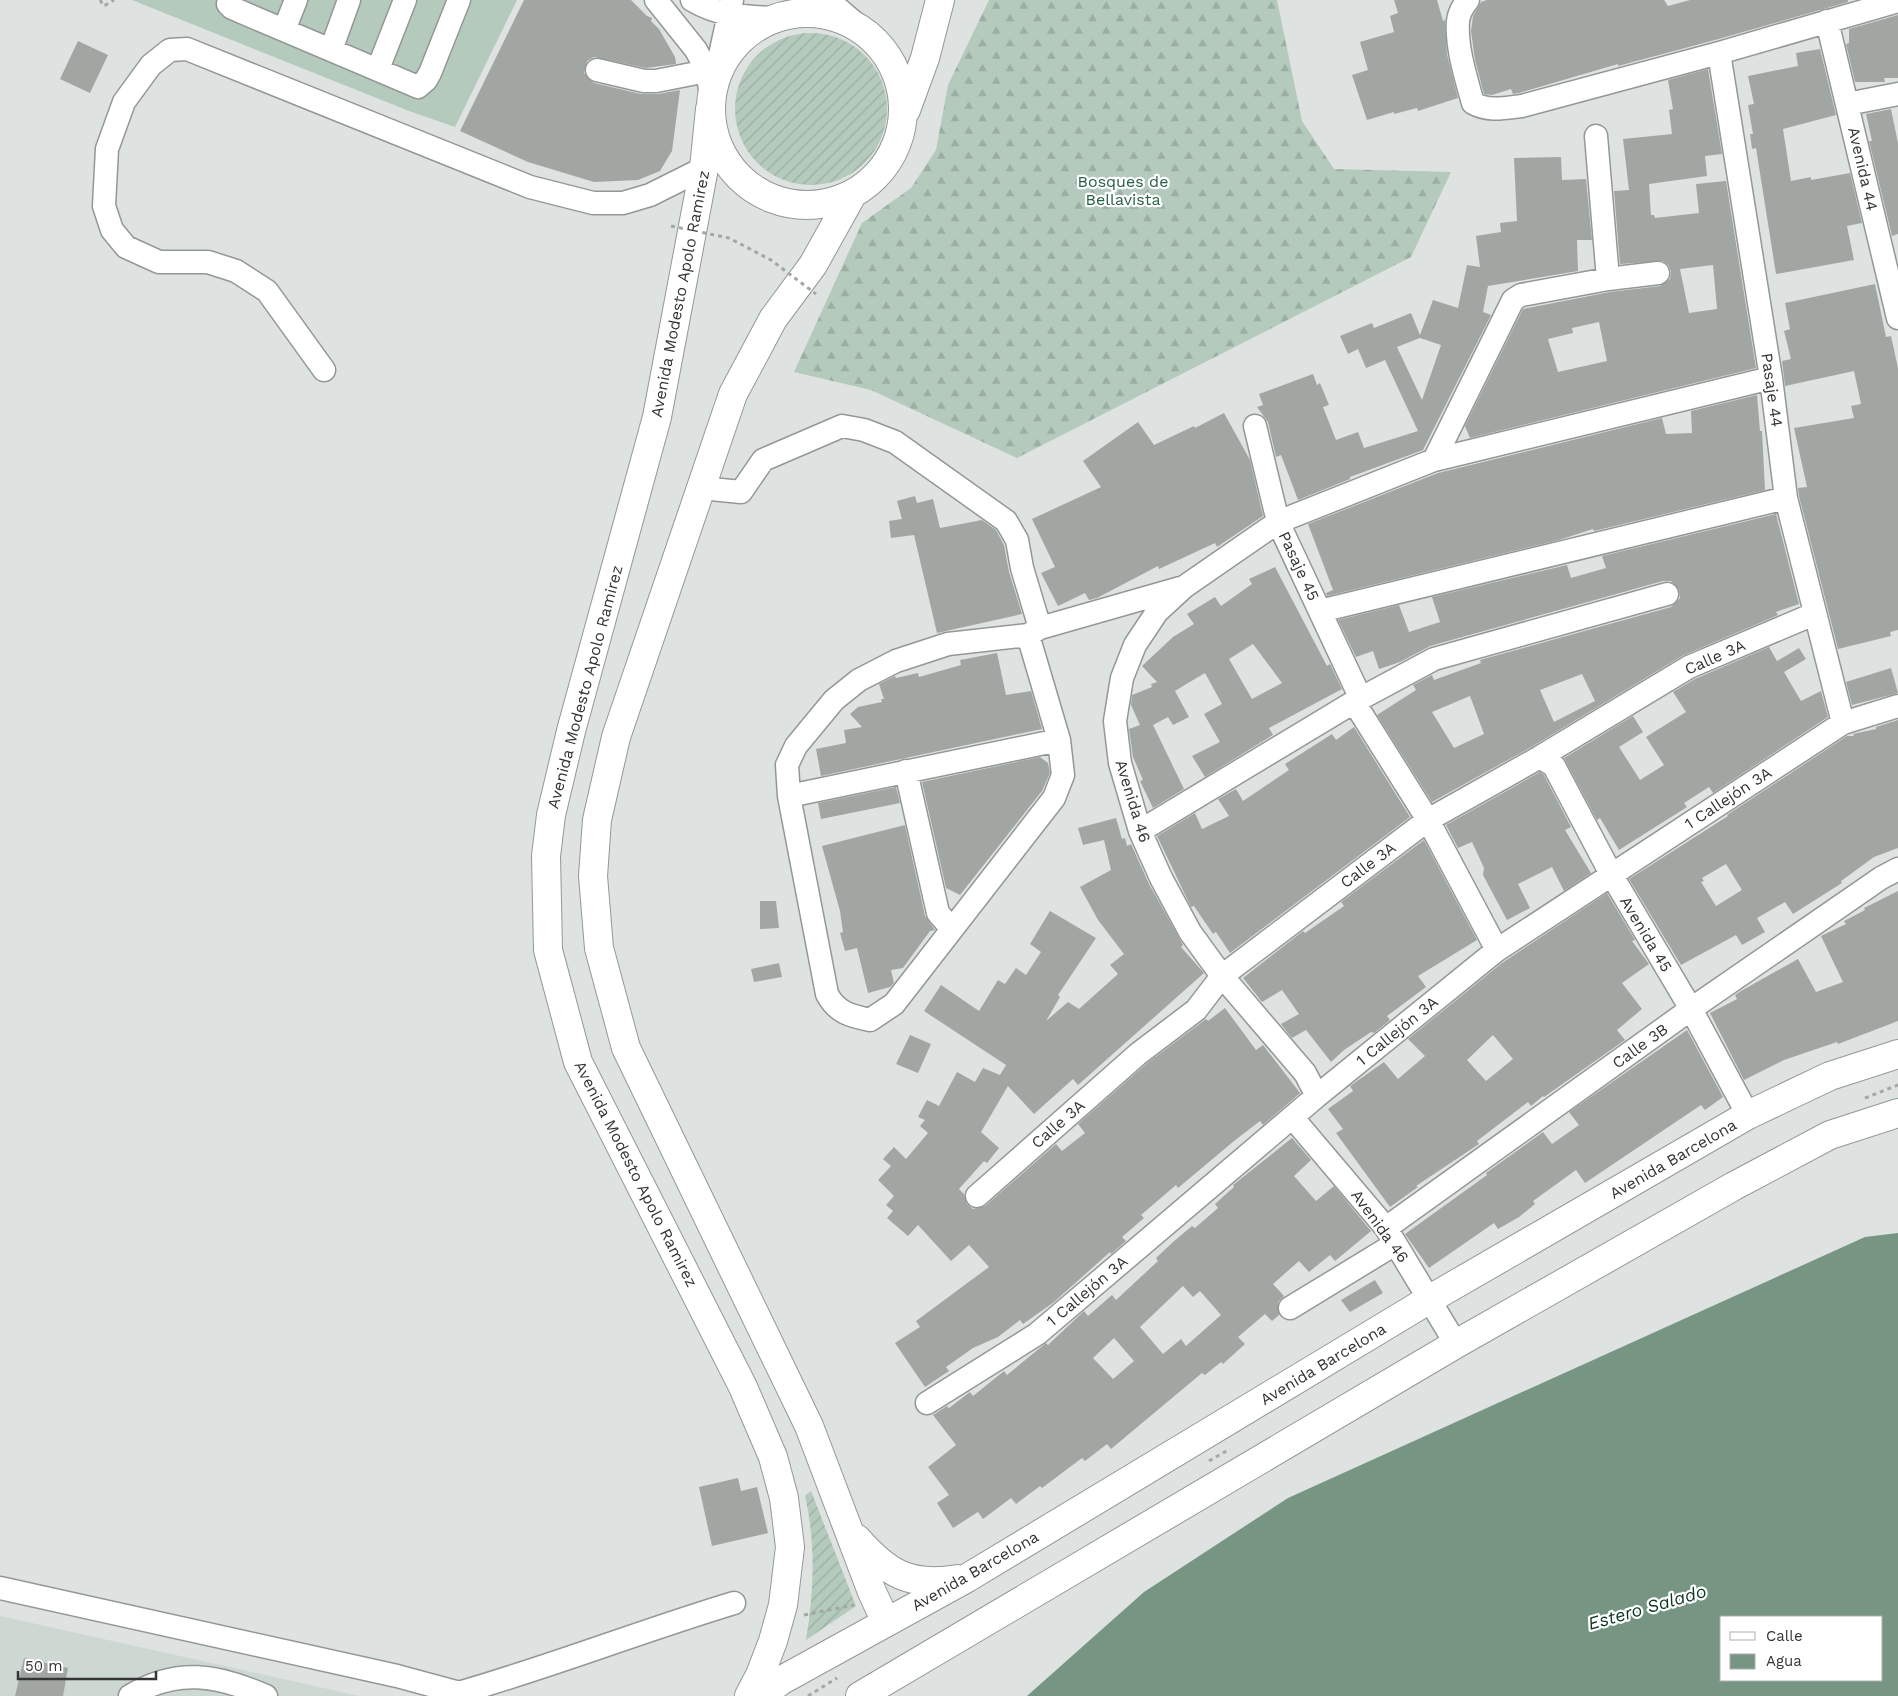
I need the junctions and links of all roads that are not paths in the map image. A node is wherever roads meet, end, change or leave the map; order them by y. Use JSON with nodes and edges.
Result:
{"nodes":[{"id":1,"x":229,"y":0,"type":"edge"},
{"id":2,"x":296,"y":0,"type":"edge"},
{"id":3,"x":349,"y":0,"type":"edge"},
{"id":4,"x":405,"y":0,"type":"edge"},
{"id":5,"x":459,"y":0,"type":"edge"},
{"id":6,"x":656,"y":0,"type":"edge"},
{"id":7,"x":692,"y":0,"type":"edge"},
{"id":8,"x":808,"y":0,"type":"edge"},
{"id":9,"x":828,"y":0,"type":"edge"},
{"id":10,"x":940,"y":0,"type":"edge"},
{"id":11,"x":1468,"y":0,"type":"edge"},
{"id":12,"x":1898,"y":1,"type":"edge"},
{"id":13,"x":731,"y":8,"type":"edge"},
{"id":14,"x":778,"y":17,"type":"junction"},
{"id":15,"x":1827,"y":21,"type":"junction"},
{"id":16,"x":284,"y":30,"type":"junction"},
{"id":17,"x":869,"y":35,"type":"junction"},
{"id":18,"x":331,"y":50,"type":"junction"},
{"id":19,"x":1719,"y":53,"type":"junction"},
{"id":20,"x":378,"y":70,"type":"junction"},
{"id":21,"x":596,"y":70,"type":"dead end"},
{"id":22,"x":711,"y":88,"type":"junction"},
{"id":23,"x":1898,"y":94,"type":"edge"},
{"id":24,"x":1847,"y":104,"type":"junction"},
{"id":25,"x":904,"y":116,"type":"junction"},
{"id":26,"x":1596,"y":136,"type":"dead end"},
{"id":27,"x":704,"y":168,"type":"junction"},
{"id":28,"x":852,"y":195,"type":"junction"},
{"id":29,"x":1658,"y":274,"type":"dead end"},
{"id":30,"x":1608,"y":279,"type":"junction"},
{"id":31,"x":1898,"y":318,"type":"edge"},
{"id":32,"x":324,"y":370,"type":"dead end"},
{"id":33,"x":1771,"y":378,"type":"junction"},
{"id":34,"x":1254,"y":426,"type":"dead end"},
{"id":35,"x":1434,"y":460,"type":"junction"},
{"id":36,"x":701,"y":488,"type":"junction"},
{"id":37,"x":1786,"y":498,"type":"junction"},
{"id":38,"x":1278,"y":522,"type":"junction"},
{"id":39,"x":1184,"y":587,"type":"junction"},
{"id":40,"x":1668,"y":594,"type":"road end"},
{"id":41,"x":1320,"y":611,"type":"junction"},
{"id":42,"x":1814,"y":614,"type":"junction"},
{"id":43,"x":1034,"y":631,"type":"junction"},
{"id":44,"x":1358,"y":700,"type":"junction"},
{"id":45,"x":1898,"y":706,"type":"edge"},
{"id":46,"x":1843,"y":723,"type":"junction"},
{"id":47,"x":1059,"y":740,"type":"junction"},
{"id":48,"x":1540,"y":757,"type":"junction"},
{"id":49,"x":906,"y":770,"type":"junction"},
{"id":50,"x":789,"y":796,"type":"junction"},
{"id":51,"x":1428,"y":820,"type":"junction"},
{"id":52,"x":1140,"y":831,"type":"junction"},
{"id":53,"x":1898,"y":869,"type":"edge"},
{"id":54,"x":1611,"y":874,"type":"junction"},
{"id":55,"x":952,"y":929,"type":"junction"},
{"id":56,"x":1497,"y":950,"type":"junction"},
{"id":57,"x":1222,"y":976,"type":"junction"},
{"id":58,"x":1691,"y":1009,"type":"junction"},
{"id":59,"x":1898,"y":1054,"type":"edge"},
{"id":60,"x":1317,"y":1096,"type":"junction"},
{"id":61,"x":1898,"y":1113,"type":"edge"},
{"id":62,"x":1748,"y":1115,"type":"junction"},
{"id":63,"x":1292,"y":1117,"type":"junction"},
{"id":64,"x":977,"y":1196,"type":"dead end"},
{"id":65,"x":1390,"y":1236,"type":"junction"},
{"id":66,"x":1430,"y":1300,"type":"junction"},
{"id":67,"x":1290,"y":1308,"type":"dead end"},
{"id":68,"x":1456,"y":1344,"type":"junction"},
{"id":69,"x":927,"y":1403,"type":"dead end"},
{"id":70,"x":848,"y":1529,"type":"junction"},
{"id":71,"x":967,"y":1578,"type":"junction"},
{"id":72,"x":0,"y":1588,"type":"edge"},
{"id":73,"x":734,"y":1602,"type":"dead end"},
{"id":74,"x":886,"y":1622,"type":"junction"},
{"id":75,"x":454,"y":1694,"type":"edge"},
{"id":76,"x":130,"y":1696,"type":"edge"},
{"id":77,"x":266,"y":1696,"type":"edge"},
{"id":78,"x":749,"y":1696,"type":"edge"},
{"id":79,"x":760,"y":1696,"type":"edge"},
{"id":80,"x":860,"y":1696,"type":"edge"}],
"edges":[{"from":1,"to":16,"type":"street"},
{"from":2,"to":16,"type":"street"},
{"from":3,"to":18,"type":"street"},
{"from":4,"to":20,"type":"street"},
{"from":5,"to":20,"type":"street"},
{"from":6,"to":22,"type":"street"},
{"from":7,"to":13,"type":"street"},
{"from":8,"to":14,"type":"main road"},
{"from":9,"to":17,"type":"street"},
{"from":10,"to":25,"type":"main road"},
{"from":11,"to":19,"type":"street"},
{"from":12,"to":15,"type":"street"},
{"from":13,"to":14,"type":"street"},
{"from":13,"to":22,"type":"street"},
{"from":14,"to":17,"type":"main road"},
{"from":14,"to":22,"type":"main road"},
{"from":15,"to":19,"type":"street"},
{"from":15,"to":24,"type":"street","name":"Avenida 44"},
{"from":16,"to":18,"type":"street"},
{"from":17,"to":25,"type":"main road"},
{"from":18,"to":20,"type":"street"},
{"from":19,"to":33,"type":"street","name":"Pasaje 44"},
{"from":21,"to":22,"type":"street"},
{"from":22,"to":27,"type":"main road","name":"Avenida Modesto Apolo Ramirez"},
{"from":22,"to":28,"type":"main road"},
{"from":23,"to":24,"type":"street"},
{"from":24,"to":31,"type":"street","name":"Avenida 44"},
{"from":25,"to":28,"type":"main road"},
{"from":26,"to":30,"type":"street"},
{"from":27,"to":32,"type":"street"},
{"from":27,"to":78,"type":"main road","name":"Avenida Modesto Apolo Ramirez"},
{"from":28,"to":36,"type":"main road"},
{"from":29,"to":30,"type":"street"},
{"from":30,"to":35,"type":"street"},
{"from":33,"to":35,"type":"street","name":"Avenida 46"},
{"from":33,"to":37,"type":"street","name":"Pasaje 44"},
{"from":34,"to":38,"type":"street","name":"Pasaje 45"},
{"from":35,"to":38,"type":"street","name":"Avenida 46"},
{"from":36,"to":43,"type":"street"},
{"from":36,"to":70,"type":"main road"},
{"from":37,"to":41,"type":"street"},
{"from":37,"to":42,"type":"street","name":"Pasaje 44"},
{"from":38,"to":39,"type":"street","name":"Avenida 46"},
{"from":38,"to":41,"type":"street","name":"Pasaje 45"},
{"from":39,"to":43,"type":"street"},
{"from":39,"to":52,"type":"street","name":"Avenida 46"},
{"from":40,"to":44,"type":"street"},
{"from":41,"to":44,"type":"street","name":"Pasaje 45"},
{"from":42,"to":46,"type":"street","name":"Pasaje 44"},
{"from":42,"to":48,"type":"street","name":"Calle 3A"},
{"from":43,"to":47,"type":"street"},
{"from":43,"to":50,"type":"street"},
{"from":44,"to":51,"type":"street","name":"Pasaje 45"},
{"from":44,"to":52,"type":"street"},
{"from":45,"to":46,"type":"street","name":"1 Callejón 3A"},
{"from":46,"to":54,"type":"street","name":"1 Callejón 3A"},
{"from":47,"to":49,"type":"street"},
{"from":47,"to":55,"type":"street"},
{"from":48,"to":51,"type":"street","name":"Calle 3A"},
{"from":48,"to":54,"type":"street","name":"Avenida 45"},
{"from":49,"to":50,"type":"street"},
{"from":49,"to":55,"type":"street"},
{"from":50,"to":55,"type":"street"},
{"from":51,"to":56,"type":"street","name":"Pasaje 45"},
{"from":51,"to":57,"type":"street","name":"Calle 3A"},
{"from":52,"to":57,"type":"street","name":"Avenida 46"},
{"from":53,"to":58,"type":"street","name":"Calle 3B"},
{"from":54,"to":56,"type":"street","name":"1 Callejón 3A"},
{"from":54,"to":58,"type":"street","name":"Avenida 45"},
{"from":56,"to":60,"type":"street","name":"1 Callejón 3A"},
{"from":57,"to":60,"type":"street","name":"Avenida 46"},
{"from":57,"to":64,"type":"street","name":"Calle 3A"},
{"from":58,"to":62,"type":"street","name":"Avenida 45"},
{"from":58,"to":65,"type":"street","name":"Calle 3B"},
{"from":59,"to":62,"type":"main road","name":"Avenida Barcelona"},
{"from":60,"to":63,"type":"street","name":"1 Callejón 3A"},
{"from":61,"to":68,"type":"main road"},
{"from":62,"to":66,"type":"main road","name":"Avenida Barcelona"},
{"from":63,"to":65,"type":"street","name":"Avenida 46"},
{"from":63,"to":69,"type":"street","name":"1 Callejón 3A"},
{"from":65,"to":66,"type":"street","name":"Avenida 46"},
{"from":65,"to":67,"type":"street","name":"Calle 3B"},
{"from":66,"to":68,"type":"street","name":"Avenida 46"},
{"from":66,"to":71,"type":"main road","name":"Avenida Barcelona"},
{"from":68,"to":80,"type":"main road"},
{"from":70,"to":71,"type":"main road"},
{"from":70,"to":74,"type":"main road"},
{"from":71,"to":74,"type":"main road","name":"Avenida Barcelona"},
{"from":72,"to":75,"type":"street"},
{"from":73,"to":75,"type":"street"},
{"from":74,"to":79,"type":"main road","name":"Avenida Barcelona"},
{"from":76,"to":77,"type":"street"}]}
